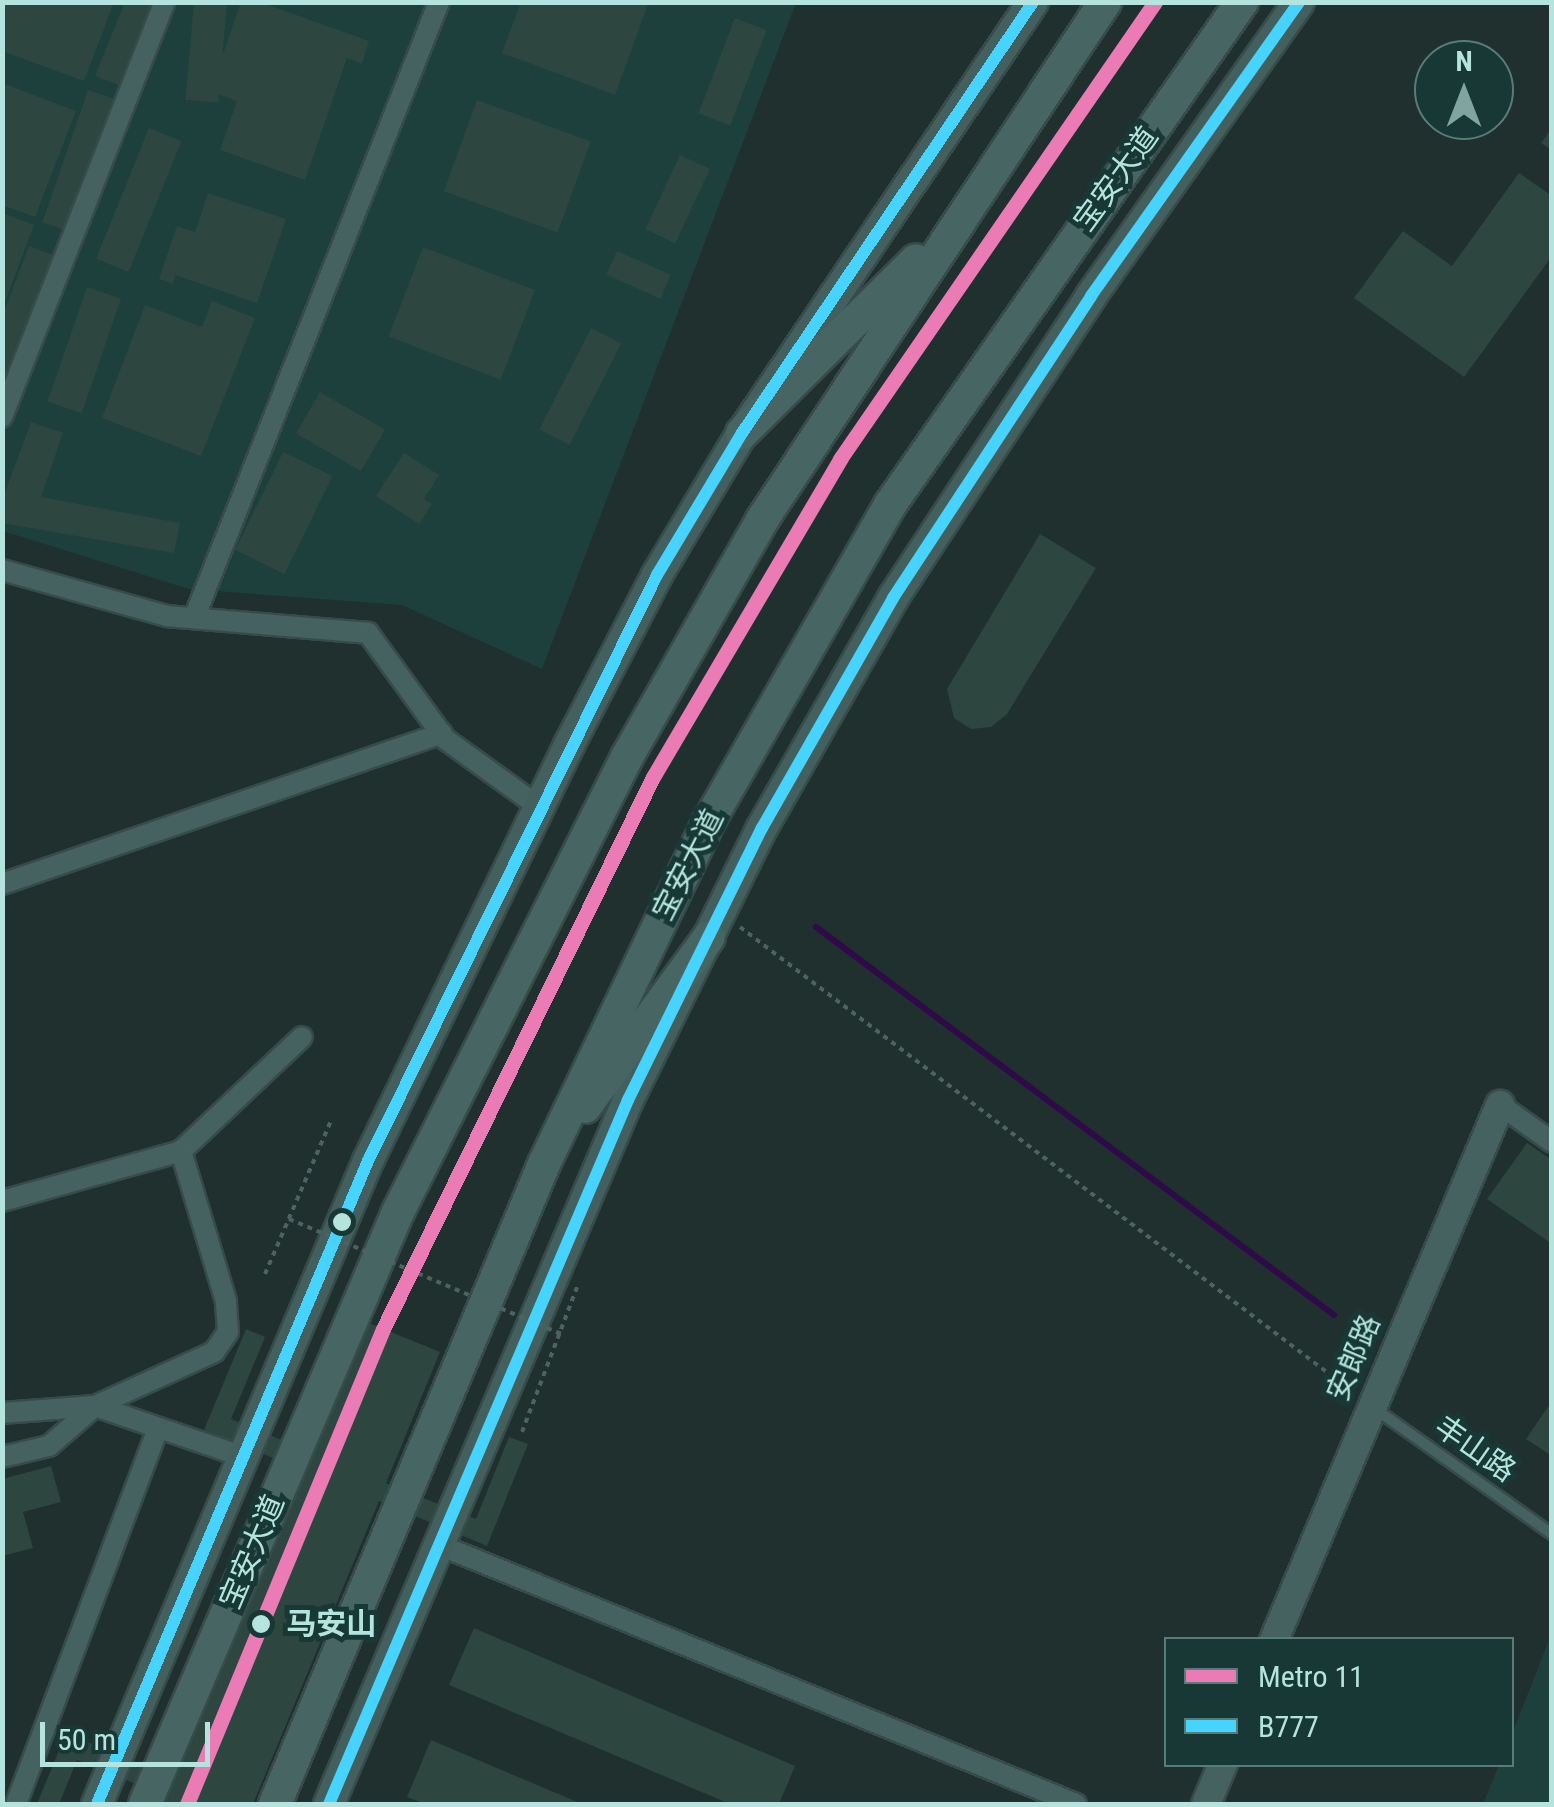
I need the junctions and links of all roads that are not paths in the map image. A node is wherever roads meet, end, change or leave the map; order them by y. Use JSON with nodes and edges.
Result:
{"nodes":[{"id":1,"x":165,"y":2,"type":"edge"},
{"id":2,"x":439,"y":2,"type":"edge"},
{"id":3,"x":1033,"y":2,"type":"edge"},
{"id":4,"x":1105,"y":2,"type":"edge"},
{"id":5,"x":1242,"y":2,"type":"edge"},
{"id":6,"x":1300,"y":2,"type":"edge"},
{"id":7,"x":965,"y":210,"type":"junction"},
{"id":8,"x":2,"y":417,"type":"edge"},
{"id":9,"x":742,"y":433,"type":"junction"},
{"id":10,"x":2,"y":570,"type":"edge"},
{"id":11,"x":194,"y":618,"type":"junction"},
{"id":12,"x":442,"y":733,"type":"junction"},
{"id":13,"x":538,"y":806,"type":"junction"},
{"id":14,"x":2,"y":884,"type":"edge"},
{"id":15,"x":721,"y":929,"type":"junction"},
{"id":16,"x":302,"y":1037,"type":"dead end"},
{"id":17,"x":1500,"y":1106,"type":"joint"},
{"id":18,"x":1552,"y":1142,"type":"edge"},
{"id":19,"x":181,"y":1151,"type":"junction"},
{"id":20,"x":544,"y":1164,"type":"junction"},
{"id":21,"x":2,"y":1200,"type":"edge"},
{"id":22,"x":1369,"y":1404,"type":"junction"},
{"id":23,"x":95,"y":1406,"type":"junction"},
{"id":24,"x":4,"y":1407,"type":"edge"},
{"id":25,"x":158,"y":1428,"type":"junction"},
{"id":26,"x":241,"y":1456,"type":"junction"},
{"id":27,"x":2,"y":1457,"type":"edge"},
{"id":28,"x":1552,"y":1534,"type":"edge"},
{"id":29,"x":437,"y":1544,"type":"junction"},
{"id":30,"x":1275,"y":1637,"type":"edge"},
{"id":31,"x":1222,"y":1767,"type":"edge"},
{"id":32,"x":16,"y":1804,"type":"edge"},
{"id":33,"x":97,"y":1804,"type":"edge"},
{"id":34,"x":145,"y":1804,"type":"edge"},
{"id":35,"x":276,"y":1804,"type":"edge"},
{"id":36,"x":329,"y":1804,"type":"edge"},
{"id":37,"x":1076,"y":1804,"type":"edge"},
{"id":38,"x":1206,"y":1804,"type":"edge"}],
"edges":[{"from":1,"to":8,"type":"street"},
{"from":2,"to":11,"type":"street"},
{"from":3,"to":9,"type":"main road"},
{"from":4,"to":7,"type":"main road","name":"宝安大道"},
{"from":5,"to":20,"type":"main road","name":"宝安大道"},
{"from":6,"to":15,"type":"main road"},
{"from":7,"to":9,"type":"main road"},
{"from":7,"to":34,"type":"main road","name":"宝安大道"},
{"from":9,"to":13,"type":"main road"},
{"from":10,"to":11,"type":"street"},
{"from":11,"to":12,"type":"street"},
{"from":12,"to":13,"type":"street"},
{"from":12,"to":14,"type":"street"},
{"from":13,"to":26,"type":"main road"},
{"from":15,"to":20,"type":"main road"},
{"from":15,"to":29,"type":"main road"},
{"from":16,"to":19,"type":"street"},
{"from":17,"to":18,"type":"street"},
{"from":17,"to":22,"type":"street","name":"安郎路"},
{"from":19,"to":21,"type":"street"},
{"from":19,"to":23,"type":"street"},
{"from":20,"to":35,"type":"main road","name":"宝安大道"},
{"from":22,"to":28,"type":"lane","name":"丰山路"},
{"from":22,"to":30,"type":"street","name":"安郎路"},
{"from":23,"to":24,"type":"street"},
{"from":23,"to":25,"type":"street"},
{"from":23,"to":27,"type":"street"},
{"from":25,"to":26,"type":"street"},
{"from":25,"to":32,"type":"street"},
{"from":26,"to":33,"type":"main road"},
{"from":29,"to":36,"type":"main road"},
{"from":29,"to":37,"type":"street"},
{"from":31,"to":38,"type":"street"}]}
